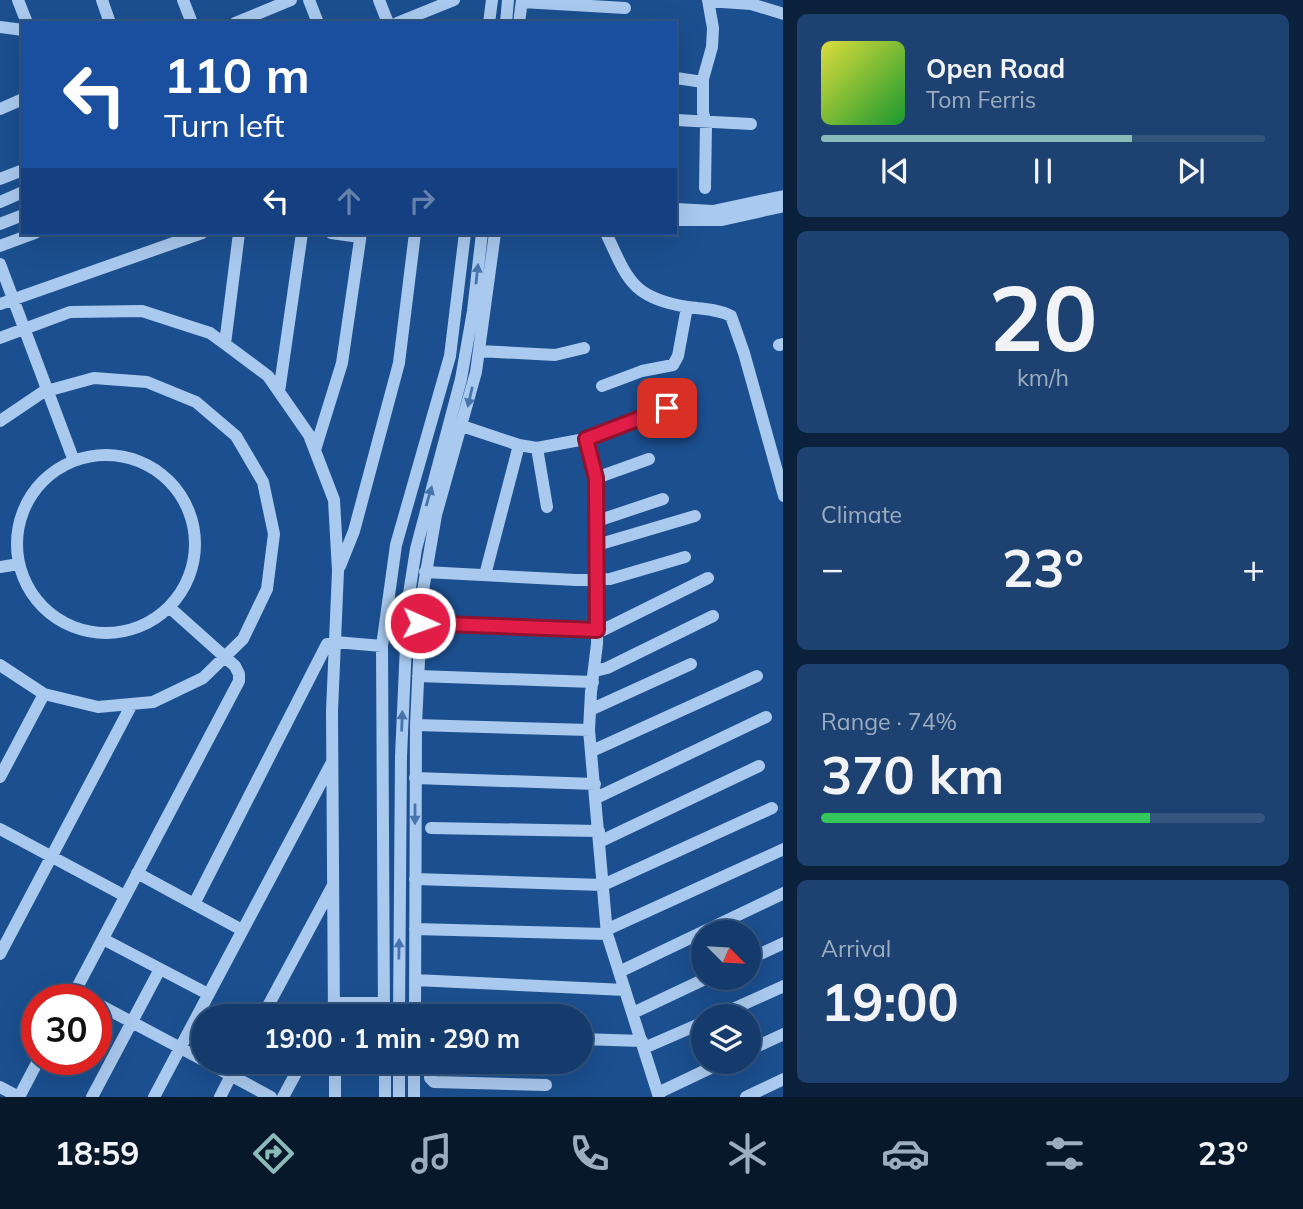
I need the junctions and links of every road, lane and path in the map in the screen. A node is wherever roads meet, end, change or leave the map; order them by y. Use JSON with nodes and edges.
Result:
{"nodes":[{"id":1,"x":18,"y":0,"type":"edge"},
{"id":2,"x":102,"y":0,"type":"edge"},
{"id":3,"x":291,"y":0,"type":"edge"},
{"id":4,"x":309,"y":0,"type":"edge"},
{"id":5,"x":379,"y":0,"type":"edge"},
{"id":6,"x":454,"y":0,"type":"edge"},
{"id":7,"x":492,"y":0,"type":"edge"},
{"id":8,"x":508,"y":0,"type":"edge"},
{"id":9,"x":708,"y":0,"type":"edge"},
{"id":10,"x":186,"y":1,"type":"edge"},
{"id":11,"x":522,"y":1,"type":"edge"},
{"id":12,"x":439,"y":3,"type":"edge"},
{"id":13,"x":625,"y":8,"type":"dead end"},
{"id":14,"x":783,"y":14,"type":"edge"},
{"id":15,"x":506,"y":19,"type":"edge"},
{"id":16,"x":520,"y":19,"type":"edge"},
{"id":17,"x":26,"y":21,"type":"edge"},
{"id":18,"x":109,"y":21,"type":"edge"},
{"id":19,"x":191,"y":21,"type":"edge"},
{"id":20,"x":240,"y":21,"type":"edge"},
{"id":21,"x":317,"y":21,"type":"edge"},
{"id":22,"x":387,"y":21,"type":"edge"},
{"id":23,"x":401,"y":21,"type":"edge"},
{"id":24,"x":489,"y":21,"type":"edge"},
{"id":25,"x":0,"y":27,"type":"edge"},
{"id":26,"x":21,"y":30,"type":"edge"},
{"id":27,"x":677,"y":78,"type":"edge"},
{"id":28,"x":703,"y":82,"type":"junction"},
{"id":29,"x":21,"y":100,"type":"edge"},
{"id":30,"x":0,"y":109,"type":"edge"},
{"id":31,"x":677,"y":120,"type":"edge"},
{"id":32,"x":706,"y":122,"type":"junction"},
{"id":33,"x":751,"y":124,"type":"dead end"},
{"id":34,"x":21,"y":171,"type":"edge"},
{"id":35,"x":0,"y":179,"type":"edge"},
{"id":36,"x":705,"y":188,"type":"dead end"},
{"id":37,"x":21,"y":193,"type":"edge"},
{"id":38,"x":783,"y":196,"type":"edge"},
{"id":39,"x":0,"y":202,"type":"edge"},
{"id":40,"x":783,"y":206,"type":"edge"},
{"id":41,"x":677,"y":209,"type":"edge"},
{"id":42,"x":21,"y":216,"type":"edge"},
{"id":43,"x":677,"y":220,"type":"edge"},
{"id":44,"x":0,"y":224,"type":"edge"},
{"id":45,"x":29,"y":235,"type":"edge"},
{"id":46,"x":196,"y":235,"type":"edge"},
{"id":47,"x":239,"y":235,"type":"edge"},
{"id":48,"x":302,"y":235,"type":"edge"},
{"id":49,"x":361,"y":235,"type":"edge"},
{"id":50,"x":415,"y":235,"type":"edge"},
{"id":51,"x":465,"y":235,"type":"edge"},
{"id":52,"x":482,"y":235,"type":"edge"},
{"id":53,"x":495,"y":235,"type":"edge"},
{"id":54,"x":607,"y":235,"type":"edge"},
{"id":55,"x":0,"y":246,"type":"edge"},
{"id":56,"x":0,"y":264,"type":"edge"},
{"id":57,"x":13,"y":299,"type":"junction"},
{"id":58,"x":0,"y":304,"type":"edge"},
{"id":59,"x":687,"y":307,"type":"junction"},
{"id":60,"x":24,"y":328,"type":"junction"},
{"id":61,"x":0,"y":338,"type":"edge"},
{"id":62,"x":225,"y":344,"type":"junction"},
{"id":63,"x":584,"y":348,"type":"dead end"},
{"id":64,"x":479,"y":351,"type":"junction"},
{"id":65,"x":602,"y":386,"type":"dead end"},
{"id":66,"x":49,"y":390,"type":"junction"},
{"id":67,"x":279,"y":392,"type":"junction"},
{"id":68,"x":667,"y":408,"type":"dead end"},
{"id":69,"x":0,"y":421,"type":"edge"},
{"id":70,"x":462,"y":426,"type":"junction"},
{"id":71,"x":586,"y":439,"type":"junction"},
{"id":72,"x":519,"y":445,"type":"junction"},
{"id":73,"x":537,"y":448,"type":"junction"},
{"id":74,"x":315,"y":450,"type":"junction"},
{"id":75,"x":649,"y":459,"type":"dead end"},
{"id":76,"x":74,"y":461,"type":"junction"},
{"id":77,"x":596,"y":478,"type":"junction"},
{"id":78,"x":783,"y":496,"type":"edge"},
{"id":79,"x":663,"y":499,"type":"dead end"},
{"id":80,"x":547,"y":507,"type":"dead end"},
{"id":81,"x":695,"y":516,"type":"dead end"},
{"id":82,"x":597,"y":521,"type":"junction"},
{"id":83,"x":597,"y":545,"type":"junction"},
{"id":84,"x":685,"y":557,"type":"dead end"},
{"id":85,"x":19,"y":564,"type":"junction"},
{"id":86,"x":0,"y":568,"type":"edge"},
{"id":87,"x":338,"y":571,"type":"junction"},
{"id":88,"x":425,"y":572,"type":"junction"},
{"id":89,"x":485,"y":575,"type":"junction"},
{"id":90,"x":708,"y":578,"type":"dead end"},
{"id":91,"x":598,"y":579,"type":"junction"},
{"id":92,"x":169,"y":607,"type":"junction"},
{"id":93,"x":713,"y":616,"type":"dead end"},
{"id":94,"x":420,"y":623,"type":"junction"},
{"id":95,"x":597,"y":630,"type":"junction"},
{"id":96,"x":405,"y":639,"type":"junction"},
{"id":97,"x":419,"y":640,"type":"junction"},
{"id":98,"x":335,"y":642,"type":"junction"},
{"id":99,"x":383,"y":646,"type":"junction"},
{"id":100,"x":225,"y":657,"type":"junction"},
{"id":101,"x":691,"y":664,"type":"dead end"},
{"id":102,"x":0,"y":665,"type":"edge"},
{"id":103,"x":418,"y":676,"type":"junction"},
{"id":104,"x":757,"y":676,"type":"dead end"},
{"id":105,"x":594,"y":677,"type":"junction"},
{"id":106,"x":44,"y":694,"type":"junction"},
{"id":107,"x":132,"y":704,"type":"junction"},
{"id":108,"x":590,"y":710,"type":"junction"},
{"id":109,"x":766,"y":717,"type":"dead end"},
{"id":110,"x":416,"y":725,"type":"junction"},
{"id":111,"x":590,"y":730,"type":"junction"},
{"id":112,"x":592,"y":751,"type":"junction"},
{"id":113,"x":333,"y":760,"type":"junction"},
{"id":114,"x":4,"y":762,"type":"edge"},
{"id":115,"x":759,"y":766,"type":"dead end"},
{"id":116,"x":0,"y":777,"type":"edge"},
{"id":117,"x":415,"y":778,"type":"junction"},
{"id":118,"x":595,"y":784,"type":"junction"},
{"id":119,"x":596,"y":798,"type":"junction"},
{"id":120,"x":772,"y":808,"type":"dead end"},
{"id":121,"x":431,"y":828,"type":"dead end"},
{"id":122,"x":0,"y":829,"type":"edge"},
{"id":123,"x":599,"y":837,"type":"junction"},
{"id":124,"x":783,"y":849,"type":"edge"},
{"id":125,"x":51,"y":856,"type":"junction"},
{"id":126,"x":415,"y":863,"type":"junction"},
{"id":127,"x":400,"y":864,"type":"junction"},
{"id":128,"x":137,"y":873,"type":"junction"},
{"id":129,"x":415,"y":879,"type":"junction"},
{"id":130,"x":334,"y":884,"type":"junction"},
{"id":131,"x":603,"y":885,"type":"junction"},
{"id":132,"x":783,"y":893,"type":"edge"},
{"id":133,"x":125,"y":896,"type":"junction"},
{"id":134,"x":194,"y":904,"type":"junction"},
{"id":135,"x":415,"y":929,"type":"junction"},
{"id":136,"x":242,"y":930,"type":"junction"},
{"id":137,"x":606,"y":932,"type":"junction"},
{"id":138,"x":103,"y":939,"type":"junction"},
{"id":139,"x":783,"y":943,"type":"edge"},
{"id":140,"x":761,"y":953,"type":"edge"},
{"id":141,"x":0,"y":954,"type":"edge"},
{"id":142,"x":160,"y":969,"type":"junction"},
{"id":143,"x":619,"y":972,"type":"junction"},
{"id":144,"x":415,"y":981,"type":"junction"},
{"id":145,"x":79,"y":984,"type":"edge"},
{"id":146,"x":691,"y":986,"type":"edge"},
{"id":147,"x":783,"y":986,"type":"edge"},
{"id":148,"x":625,"y":990,"type":"junction"},
{"id":149,"x":208,"y":994,"type":"junction"},
{"id":150,"x":269,"y":1004,"type":"edge"},
{"id":151,"x":334,"y":1004,"type":"edge"},
{"id":152,"x":384,"y":1004,"type":"edge"},
{"id":153,"x":399,"y":1004,"type":"edge"},
{"id":154,"x":415,"y":1004,"type":"edge"},
{"id":155,"x":744,"y":1004,"type":"edge"},
{"id":156,"x":112,"y":1011,"type":"edge"},
{"id":157,"x":633,"y":1013,"type":"junction"},
{"id":158,"x":132,"y":1022,"type":"junction"},
{"id":159,"x":691,"y":1027,"type":"edge"},
{"id":160,"x":783,"y":1034,"type":"edge"},
{"id":161,"x":593,"y":1039,"type":"edge"},
{"id":162,"x":761,"y":1044,"type":"edge"},
{"id":163,"x":643,"y":1045,"type":"junction"},
{"id":164,"x":180,"y":1048,"type":"junction"},
{"id":165,"x":191,"y":1054,"type":"edge"},
{"id":166,"x":296,"y":1074,"type":"edge"},
{"id":167,"x":335,"y":1074,"type":"edge"},
{"id":168,"x":385,"y":1074,"type":"edge"},
{"id":169,"x":399,"y":1074,"type":"edge"},
{"id":170,"x":414,"y":1074,"type":"edge"},
{"id":171,"x":430,"y":1074,"type":"edge"},
{"id":172,"x":700,"y":1074,"type":"edge"},
{"id":173,"x":31,"y":1075,"type":"edge"},
{"id":174,"x":231,"y":1075,"type":"joint"},
{"id":175,"x":783,"y":1079,"type":"edge"},
{"id":176,"x":546,"y":1085,"type":"dead end"},
{"id":177,"x":0,"y":1087,"type":"edge"},
{"id":178,"x":659,"y":1095,"type":"edge"},
{"id":179,"x":19,"y":1097,"type":"edge"},
{"id":180,"x":92,"y":1097,"type":"edge"},
{"id":181,"x":154,"y":1097,"type":"edge"},
{"id":182,"x":220,"y":1097,"type":"edge"},
{"id":183,"x":271,"y":1097,"type":"edge"},
{"id":184,"x":284,"y":1097,"type":"edge"},
{"id":185,"x":335,"y":1097,"type":"edge"},
{"id":186,"x":385,"y":1097,"type":"edge"},
{"id":187,"x":399,"y":1097,"type":"edge"},
{"id":188,"x":414,"y":1097,"type":"edge"},
{"id":189,"x":746,"y":1097,"type":"edge"}],
"edges":[{"from":1,"to":17,"type":"street"},
{"from":2,"to":18,"type":"street"},
{"from":3,"to":20,"type":"street"},
{"from":4,"to":21,"type":"street"},
{"from":5,"to":22,"type":"street"},
{"from":6,"to":12,"type":"street"},
{"from":7,"to":24,"type":"street"},
{"from":8,"to":15,"type":"street"},
{"from":9,"to":14,"type":"street"},
{"from":9,"to":28,"type":"street"},
{"from":10,"to":19,"type":"street"},
{"from":11,"to":13,"type":"street"},
{"from":11,"to":16,"type":"street"},
{"from":12,"to":23,"type":"street"},
{"from":15,"to":16,"type":"street"},
{"from":25,"to":26,"type":"street"},
{"from":27,"to":28,"type":"street"},
{"from":28,"to":32,"type":"street"},
{"from":29,"to":30,"type":"street"},
{"from":31,"to":32,"type":"street"},
{"from":32,"to":33,"type":"street"},
{"from":32,"to":36,"type":"street"},
{"from":34,"to":35,"type":"street"},
{"from":37,"to":39,"type":"street"},
{"from":38,"to":41,"type":"street"},
{"from":40,"to":43,"type":"street"},
{"from":42,"to":44,"type":"street"},
{"from":45,"to":55,"type":"street"},
{"from":46,"to":57,"type":"street"},
{"from":47,"to":62,"type":"street"},
{"from":48,"to":67,"type":"street"},
{"from":49,"to":74,"type":"street"},
{"from":50,"to":87,"type":"street"},
{"from":51,"to":99,"type":"street"},
{"from":96,"to":52,"type":"street","one_way":true},
{"from":53,"to":64,"type":"street"},
{"from":54,"to":59,"type":"street"},
{"from":56,"to":57,"type":"street"},
{"from":57,"to":58,"type":"street"},
{"from":57,"to":60,"type":"street"},
{"from":59,"to":65,"type":"street"},
{"from":59,"to":78,"type":"street"},
{"from":60,"to":61,"type":"street"},
{"from":60,"to":62,"type":"street"},
{"from":60,"to":66,"type":"street"},
{"from":62,"to":67,"type":"street"},
{"from":63,"to":64,"type":"street"},
{"from":64,"to":70,"type":"street","one_way":true},
{"from":66,"to":69,"type":"street"},
{"from":66,"to":76,"type":"street"},
{"from":66,"to":100,"type":"street"},
{"from":67,"to":74,"type":"street"},
{"from":68,"to":71,"type":"street"},
{"from":70,"to":72,"type":"street"},
{"from":70,"to":88,"type":"street"},
{"from":71,"to":73,"type":"street"},
{"from":71,"to":77,"type":"street"},
{"from":72,"to":73,"type":"street"},
{"from":72,"to":89,"type":"street"},
{"from":73,"to":80,"type":"street"},
{"from":74,"to":87,"type":"street"},
{"from":75,"to":77,"type":"street"},
{"from":76,"to":85,"type":"street"},
{"from":76,"to":92,"type":"street"},
{"from":77,"to":82,"type":"street"},
{"from":79,"to":82,"type":"street"},
{"from":81,"to":83,"type":"street"},
{"from":82,"to":83,"type":"street"},
{"from":83,"to":91,"type":"street"},
{"from":84,"to":91,"type":"street"},
{"from":85,"to":86,"type":"street"},
{"from":85,"to":92,"type":"street"},
{"from":87,"to":98,"type":"street"},
{"from":88,"to":89,"type":"street"},
{"from":88,"to":94,"type":"street"},
{"from":89,"to":91,"type":"street"},
{"from":90,"to":95,"type":"street"},
{"from":91,"to":95,"type":"street"},
{"from":92,"to":100,"type":"street"},
{"from":93,"to":105,"type":"street"},
{"from":94,"to":95,"type":"street"},
{"from":94,"to":97,"type":"street"},
{"from":95,"to":105,"type":"street"},
{"from":96,"to":97,"type":"street"},
{"from":127,"to":96,"type":"street","one_way":true},
{"from":97,"to":103,"type":"street"},
{"from":98,"to":99,"type":"street"},
{"from":98,"to":113,"type":"street"},
{"from":98,"to":134,"type":"street"},
{"from":99,"to":152,"type":"street"},
{"from":100,"to":107,"type":"street"},
{"from":100,"to":128,"type":"street"},
{"from":101,"to":108,"type":"street"},
{"from":102,"to":106,"type":"street"},
{"from":103,"to":105,"type":"street"},
{"from":103,"to":110,"type":"street"},
{"from":104,"to":112,"type":"street"},
{"from":105,"to":108,"type":"street"},
{"from":106,"to":107,"type":"street"},
{"from":106,"to":114,"type":"street"},
{"from":107,"to":125,"type":"street"},
{"from":108,"to":111,"type":"street"},
{"from":109,"to":119,"type":"street"},
{"from":110,"to":111,"type":"street"},
{"from":110,"to":117,"type":"street"},
{"from":111,"to":112,"type":"street"},
{"from":112,"to":118,"type":"street"},
{"from":113,"to":130,"type":"street"},
{"from":113,"to":136,"type":"street"},
{"from":114,"to":116,"type":"street"},
{"from":115,"to":123,"type":"street"},
{"from":117,"to":118,"type":"street"},
{"from":117,"to":126,"type":"street","one_way":true},
{"from":118,"to":119,"type":"street"},
{"from":119,"to":123,"type":"street"},
{"from":120,"to":131,"type":"street"},
{"from":121,"to":123,"type":"street"},
{"from":122,"to":125,"type":"street"},
{"from":123,"to":131,"type":"street"},
{"from":124,"to":137,"type":"street"},
{"from":125,"to":133,"type":"street"},
{"from":125,"to":141,"type":"street"},
{"from":126,"to":127,"type":"street"},
{"from":126,"to":129,"type":"street"},
{"from":153,"to":127,"type":"street","one_way":true},
{"from":128,"to":133,"type":"street"},
{"from":128,"to":134,"type":"street"},
{"from":129,"to":131,"type":"street"},
{"from":129,"to":135,"type":"street"},
{"from":130,"to":150,"type":"street"},
{"from":130,"to":151,"type":"street"},
{"from":131,"to":137,"type":"street"},
{"from":132,"to":143,"type":"street"},
{"from":133,"to":138,"type":"street"},
{"from":134,"to":136,"type":"street"},
{"from":135,"to":137,"type":"street"},
{"from":135,"to":144,"type":"street"},
{"from":136,"to":149,"type":"street"},
{"from":137,"to":143,"type":"street"},
{"from":138,"to":142,"type":"street"},
{"from":138,"to":145,"type":"street"},
{"from":139,"to":140,"type":"street"},
{"from":142,"to":149,"type":"street"},
{"from":142,"to":158,"type":"street"},
{"from":143,"to":148,"type":"street"},
{"from":144,"to":148,"type":"street"},
{"from":144,"to":154,"type":"street"},
{"from":146,"to":157,"type":"street"},
{"from":147,"to":155,"type":"street"},
{"from":148,"to":157,"type":"street"},
{"from":149,"to":164,"type":"street"},
{"from":156,"to":158,"type":"street"},
{"from":157,"to":163,"type":"street"},
{"from":158,"to":164,"type":"street"},
{"from":158,"to":180,"type":"street"},
{"from":159,"to":163,"type":"street"},
{"from":160,"to":162,"type":"street"},
{"from":161,"to":163,"type":"street"},
{"from":163,"to":178,"type":"street"},
{"from":164,"to":165,"type":"street"},
{"from":164,"to":181,"type":"street"},
{"from":166,"to":184,"type":"street"},
{"from":167,"to":185,"type":"street"},
{"from":168,"to":186,"type":"street"},
{"from":169,"to":187,"type":"street"},
{"from":170,"to":188,"type":"street"},
{"from":171,"to":176,"type":"street"},
{"from":172,"to":178,"type":"street"},
{"from":173,"to":179,"type":"street"},
{"from":174,"to":182,"type":"street"},
{"from":174,"to":183,"type":"street"},
{"from":175,"to":189,"type":"street"},
{"from":177,"to":179,"type":"street"}]}
